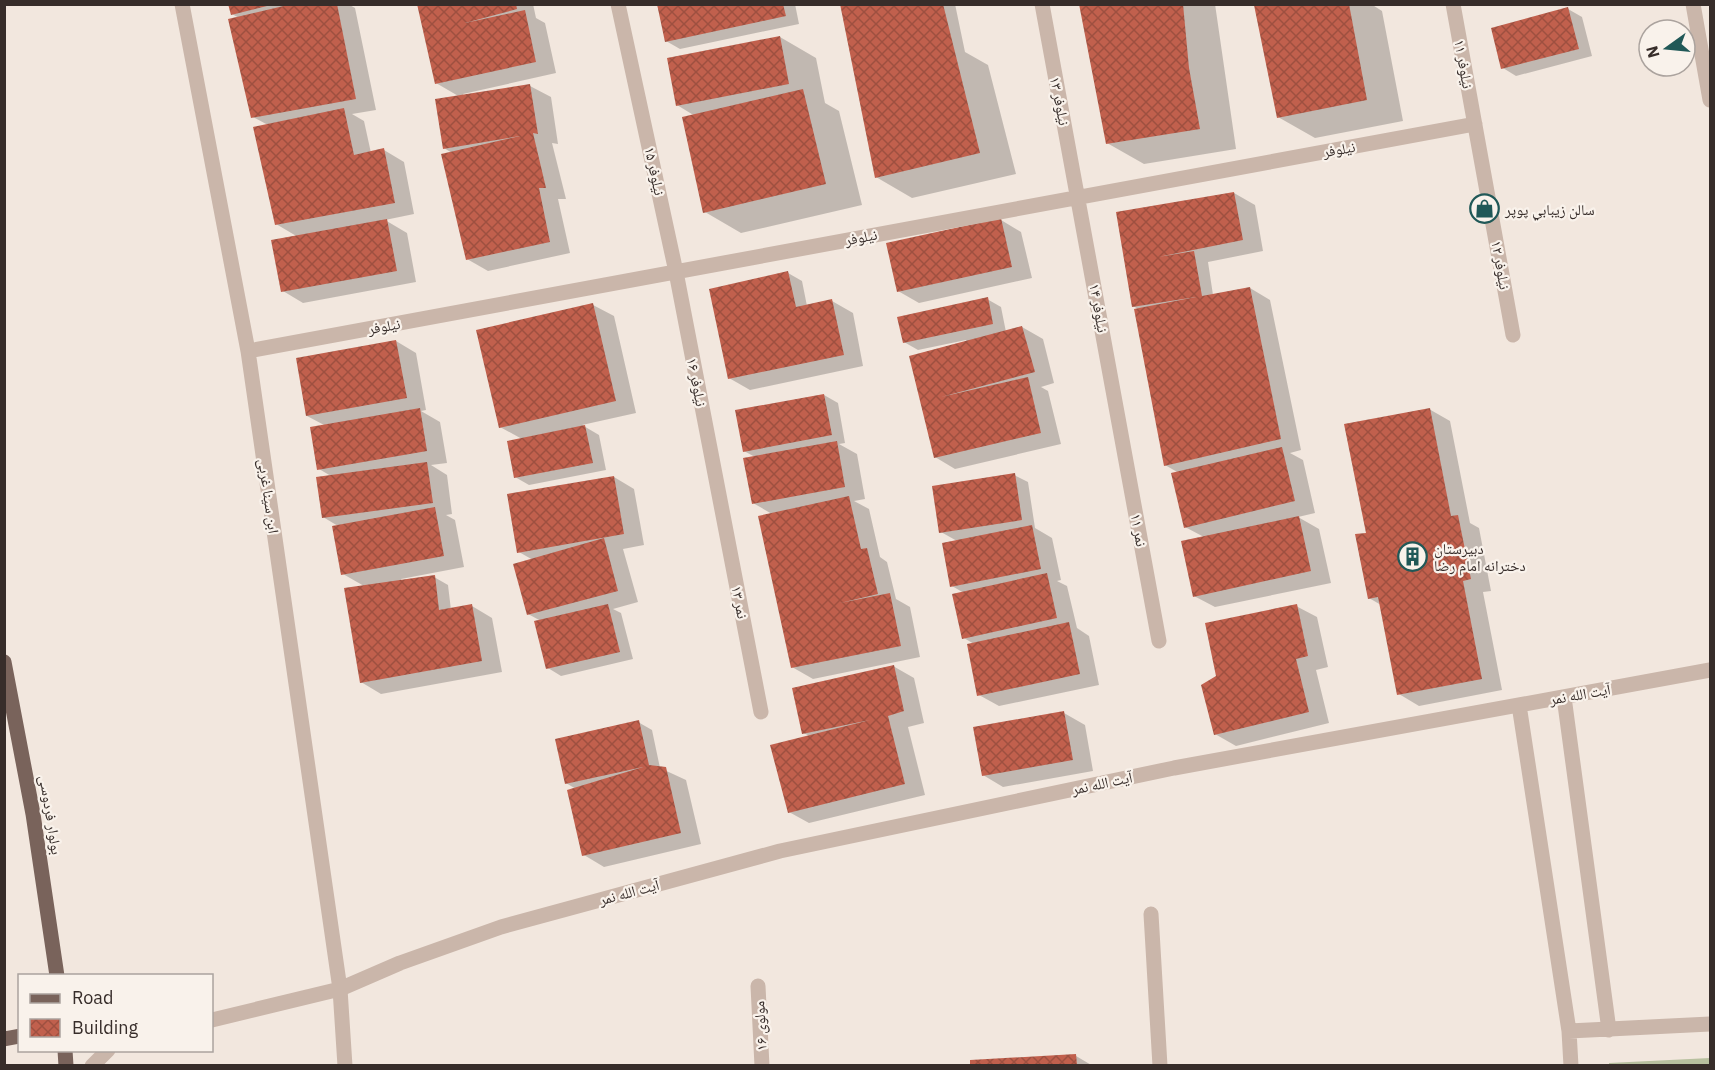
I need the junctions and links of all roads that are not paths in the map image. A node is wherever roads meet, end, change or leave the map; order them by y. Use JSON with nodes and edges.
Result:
{"nodes":[{"id":1,"x":182,"y":4,"type":"edge"},
{"id":2,"x":618,"y":4,"type":"edge"},
{"id":3,"x":1042,"y":4,"type":"edge"},
{"id":4,"x":1453,"y":4,"type":"edge"},
{"id":5,"x":1693,"y":4,"type":"edge"},
{"id":6,"x":1707,"y":67,"type":"edge"},
{"id":7,"x":1710,"y":100,"type":"edge"},
{"id":8,"x":1475,"y":124,"type":"junction"},
{"id":9,"x":1079,"y":197,"type":"junction"},
{"id":10,"x":676,"y":272,"type":"junction"},
{"id":11,"x":1514,"y":335,"type":"dead end"},
{"id":12,"x":248,"y":351,"type":"junction"},
{"id":13,"x":1119,"y":419,"type":"joint"},
{"id":14,"x":718,"y":492,"type":"joint"},
{"id":15,"x":1159,"y":641,"type":"dead end"},
{"id":16,"x":4,"y":662,"type":"edge"},
{"id":17,"x":1710,"y":670,"type":"edge"},
{"id":18,"x":1564,"y":697,"type":"junction"},
{"id":19,"x":1519,"y":705,"type":"junction"},
{"id":20,"x":761,"y":712,"type":"dead end"},
{"id":21,"x":1151,"y":914,"type":"dead end"},
{"id":22,"x":57,"y":974,"type":"edge"},
{"id":23,"x":758,"y":986,"type":"dead end"},
{"id":24,"x":340,"y":989,"type":"junction"},
{"id":25,"x":213,"y":1020,"type":"edge"},
{"id":26,"x":1710,"y":1024,"type":"edge"},
{"id":27,"x":1609,"y":1030,"type":"junction"},
{"id":28,"x":1569,"y":1031,"type":"junction"},
{"id":29,"x":107,"y":1052,"type":"edge"},
{"id":30,"x":92,"y":1065,"type":"edge"},
{"id":31,"x":345,"y":1065,"type":"edge"},
{"id":32,"x":762,"y":1065,"type":"edge"},
{"id":33,"x":1160,"y":1065,"type":"edge"},
{"id":34,"x":1571,"y":1065,"type":"edge"}],
"edges":[{"from":1,"to":12,"type":"street","name":"ابن سینا غربی"},
{"from":2,"to":10,"type":"street","name":"نیلوفر ۱۵"},
{"from":3,"to":9,"type":"street","name":"نیلوفر ۱۳"},
{"from":4,"to":8,"type":"street","name":"نیلوفر ۱۱"},
{"from":5,"to":6,"type":"street"},
{"from":6,"to":7,"type":"street"},
{"from":8,"to":9,"type":"street","name":"نیلوفر"},
{"from":8,"to":11,"type":"street","name":"نیلوفر ۱۲"},
{"from":9,"to":10,"type":"street","name":"نیلوفر"},
{"from":9,"to":13,"type":"street","name":"نیلوفر ۱۴"},
{"from":10,"to":12,"type":"street","name":"نیلوفر"},
{"from":10,"to":14,"type":"street","name":"نیلوفر ۱۶"},
{"from":12,"to":24,"type":"street","name":"ابن سینا غربی"},
{"from":13,"to":15,"type":"street","name":"نمر ۱۱"},
{"from":14,"to":20,"type":"street","name":"نمر ۱۳"},
{"from":16,"to":22,"type":"main road","name":"بولوار فردوسی"},
{"from":17,"to":18,"type":"street","name":"آیت الله نمر"},
{"from":18,"to":19,"type":"street","name":"آیت الله نمر"},
{"from":18,"to":27,"type":"street"},
{"from":19,"to":24,"type":"street","name":"آیت الله نمر"},
{"from":19,"to":28,"type":"street"},
{"from":21,"to":33,"type":"street"},
{"from":23,"to":32,"type":"street","name":"مولوی ۱۶"},
{"from":24,"to":25,"type":"street"},
{"from":24,"to":31,"type":"street","name":"ابن سینا غربی"},
{"from":26,"to":27,"type":"street"},
{"from":27,"to":28,"type":"street"},
{"from":28,"to":34,"type":"street"},
{"from":29,"to":30,"type":"street"}]}
